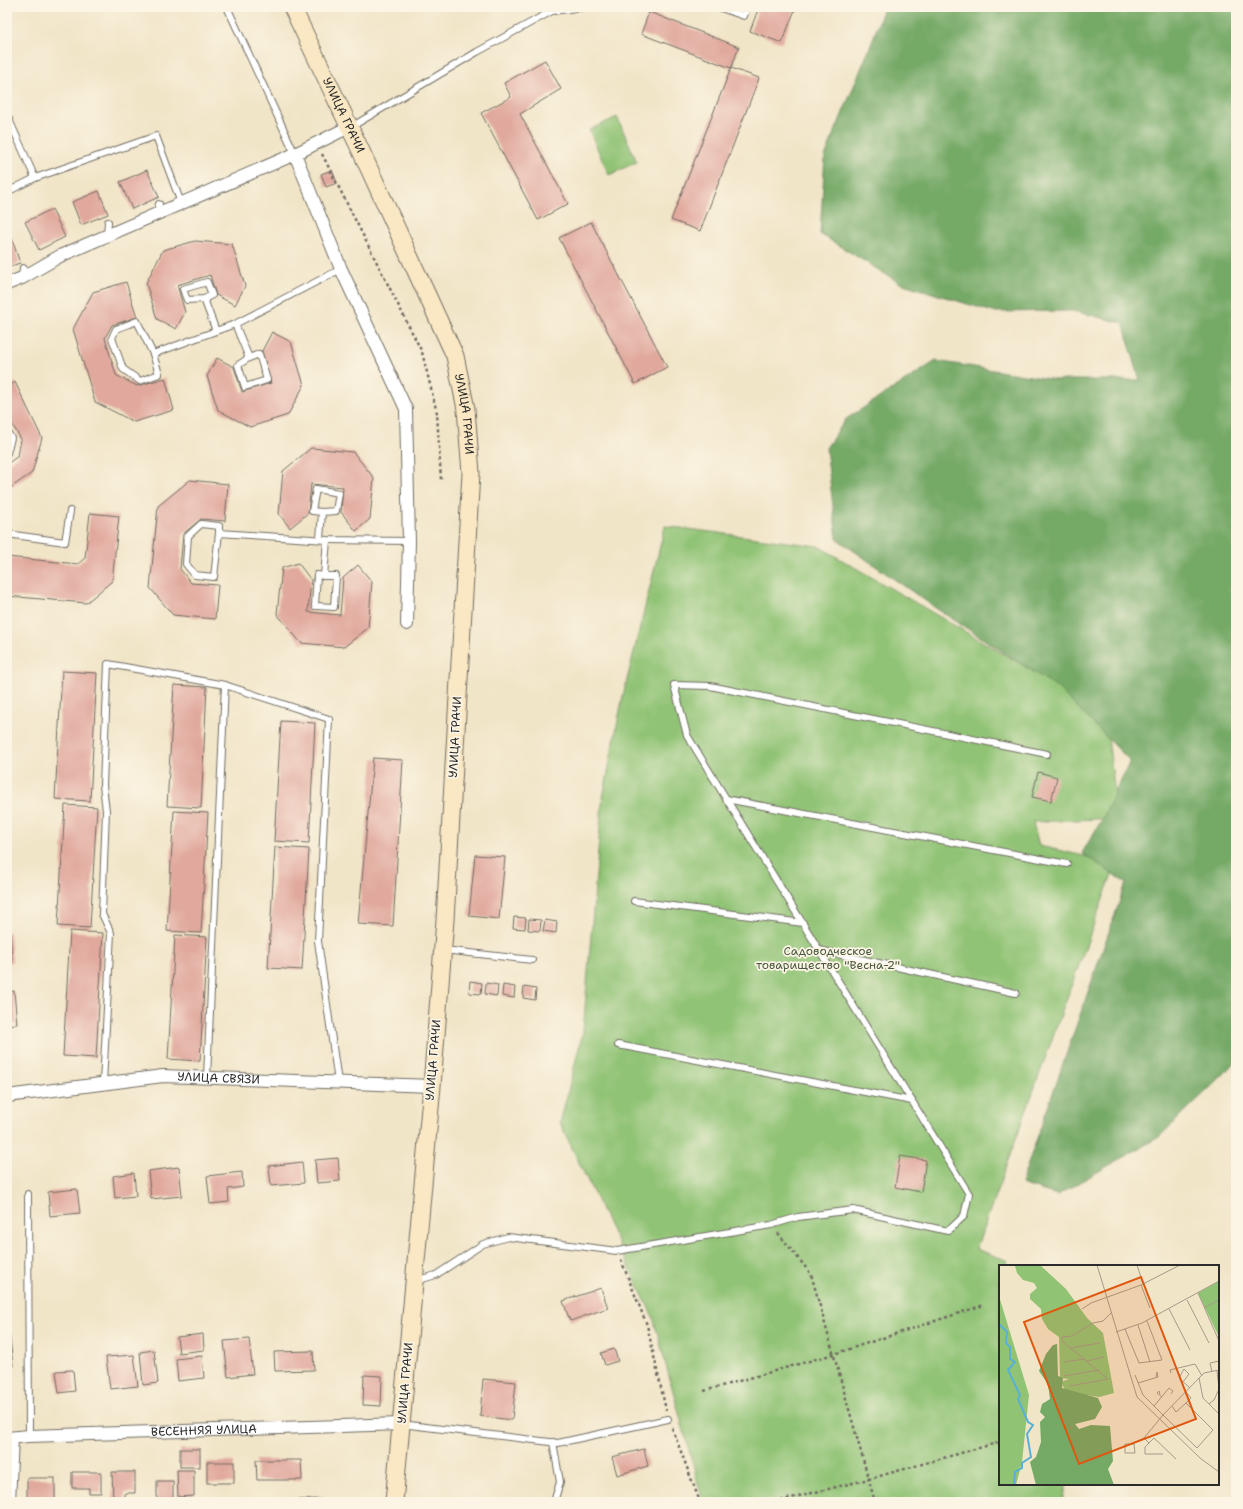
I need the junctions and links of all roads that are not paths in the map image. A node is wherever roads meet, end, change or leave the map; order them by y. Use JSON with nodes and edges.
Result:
{"nodes":[{"id":1,"x":227,"y":7,"type":"edge"},
{"id":2,"x":292,"y":7,"type":"edge"},
{"id":3,"x":585,"y":7,"type":"edge"},
{"id":4,"x":718,"y":7,"type":"edge"},
{"id":5,"x":747,"y":7,"type":"edge"},
{"id":6,"x":551,"y":9,"type":"edge"},
{"id":7,"x":7,"y":116,"type":"edge"},
{"id":8,"x":349,"y":127,"type":"junction"},
{"id":9,"x":295,"y":154,"type":"junction"},
{"id":10,"x":36,"y":178,"type":"junction"},
{"id":11,"x":7,"y":192,"type":"edge"},
{"id":12,"x":181,"y":203,"type":"junction"},
{"id":13,"x":108,"y":222,"type":"dead end"},
{"id":14,"x":107,"y":236,"type":"junction"},
{"id":15,"x":341,"y":269,"type":"junction"},
{"id":16,"x":7,"y":284,"type":"edge"},
{"id":17,"x":204,"y":299,"type":"junction"},
{"id":18,"x":235,"y":324,"type":"junction"},
{"id":19,"x":216,"y":331,"type":"junction"},
{"id":20,"x":153,"y":354,"type":"junction"},
{"id":21,"x":249,"y":358,"type":"junction"},
{"id":22,"x":7,"y":432,"type":"edge"},
{"id":23,"x":7,"y":454,"type":"edge"},
{"id":24,"x":70,"y":511,"type":"dead end"},
{"id":25,"x":322,"y":512,"type":"junction"},
{"id":26,"x":219,"y":533,"type":"junction"},
{"id":27,"x":7,"y":534,"type":"edge"},
{"id":28,"x":323,"y":540,"type":"junction"},
{"id":29,"x":409,"y":541,"type":"junction"},
{"id":30,"x":324,"y":576,"type":"junction"},
{"id":31,"x":407,"y":624,"type":"dead end"},
{"id":32,"x":226,"y":685,"type":"junction"},
{"id":33,"x":1047,"y":754,"type":"dead end"},
{"id":34,"x":726,"y":799,"type":"junction"},
{"id":35,"x":1067,"y":864,"type":"dead end"},
{"id":36,"x":634,"y":901,"type":"dead end"},
{"id":37,"x":802,"y":923,"type":"junction"},
{"id":38,"x":442,"y":950,"type":"junction"},
{"id":39,"x":819,"y":950,"type":"junction"},
{"id":40,"x":532,"y":960,"type":"dead end"},
{"id":41,"x":1016,"y":993,"type":"dead end"},
{"id":42,"x":618,"y":1045,"type":"dead end"},
{"id":43,"x":208,"y":1077,"type":"junction"},
{"id":44,"x":338,"y":1082,"type":"junction"},
{"id":45,"x":103,"y":1083,"type":"junction"},
{"id":46,"x":432,"y":1086,"type":"junction"},
{"id":47,"x":7,"y":1096,"type":"edge"},
{"id":48,"x":912,"y":1101,"type":"junction"},
{"id":49,"x":28,"y":1194,"type":"dead end"},
{"id":50,"x":414,"y":1281,"type":"junction"},
{"id":51,"x":668,"y":1419,"type":"road end"},
{"id":52,"x":401,"y":1424,"type":"junction"},
{"id":53,"x":29,"y":1436,"type":"junction"},
{"id":54,"x":10,"y":1438,"type":"edge"},
{"id":55,"x":554,"y":1442,"type":"junction"},
{"id":56,"x":9,"y":1502,"type":"edge"},
{"id":57,"x":394,"y":1502,"type":"edge"},
{"id":58,"x":554,"y":1502,"type":"edge"}],
"edges":[{"from":1,"to":9,"type":"lane"},
{"from":2,"to":8,"type":"street","name":"УЛИЦА ГРАЧИ"},
{"from":3,"to":6,"type":"lane"},
{"from":4,"to":5,"type":"lane"},
{"from":6,"to":8,"type":"lane"},
{"from":7,"to":10,"type":"lane"},
{"from":8,"to":9,"type":"street"},
{"from":8,"to":38,"type":"street","name":"УЛИЦА ГРАЧИ"},
{"from":9,"to":12,"type":"street"},
{"from":9,"to":15,"type":"street"},
{"from":10,"to":11,"type":"lane"},
{"from":10,"to":12,"type":"lane"},
{"from":12,"to":14,"type":"street"},
{"from":13,"to":14,"type":"lane"},
{"from":14,"to":16,"type":"street"},
{"from":15,"to":18,"type":"lane"},
{"from":15,"to":29,"type":"street"},
{"from":17,"to":17,"type":"lane"},
{"from":17,"to":19,"type":"lane"},
{"from":18,"to":19,"type":"lane"},
{"from":18,"to":21,"type":"lane"},
{"from":19,"to":20,"type":"lane"},
{"from":20,"to":20,"type":"lane"},
{"from":21,"to":21,"type":"lane"},
{"from":22,"to":23,"type":"lane"},
{"from":24,"to":27,"type":"lane"},
{"from":25,"to":25,"type":"lane"},
{"from":25,"to":28,"type":"lane"},
{"from":26,"to":26,"type":"lane"},
{"from":26,"to":28,"type":"lane"},
{"from":28,"to":29,"type":"lane"},
{"from":28,"to":30,"type":"lane"},
{"from":29,"to":31,"type":"street"},
{"from":30,"to":30,"type":"lane"},
{"from":32,"to":43,"type":"lane"},
{"from":32,"to":44,"type":"lane"},
{"from":32,"to":45,"type":"lane"},
{"from":33,"to":34,"type":"lane"},
{"from":34,"to":35,"type":"lane"},
{"from":34,"to":37,"type":"lane"},
{"from":36,"to":37,"type":"lane"},
{"from":37,"to":39,"type":"lane"},
{"from":38,"to":40,"type":"lane"},
{"from":38,"to":46,"type":"street","name":"УЛИЦА ГРАЧИ"},
{"from":39,"to":41,"type":"lane"},
{"from":39,"to":48,"type":"lane"},
{"from":42,"to":48,"type":"lane"},
{"from":43,"to":44,"type":"street","name":"УЛИЦА СВЯЗИ"},
{"from":43,"to":45,"type":"street","name":"УЛИЦА СВЯЗИ"},
{"from":44,"to":46,"type":"street","name":"УЛИЦА СВЯЗИ"},
{"from":45,"to":47,"type":"street","name":"УЛИЦА СВЯЗИ"},
{"from":46,"to":50,"type":"street","name":"УЛИЦА ГРАЧИ"},
{"from":48,"to":50,"type":"lane"},
{"from":49,"to":53,"type":"lane"},
{"from":50,"to":52,"type":"street","name":"УЛИЦА ГРАЧИ"},
{"from":51,"to":55,"type":"lane"},
{"from":52,"to":53,"type":"street","name":"ВЕСЕННЯЯ УЛИЦА"},
{"from":52,"to":55,"type":"lane"},
{"from":52,"to":57,"type":"street","name":"УЛИЦА ГРАЧИ"},
{"from":53,"to":54,"type":"street","name":"ВЕСЕННЯЯ УЛИЦА"},
{"from":54,"to":56,"type":"street"},
{"from":55,"to":58,"type":"lane"}]}
